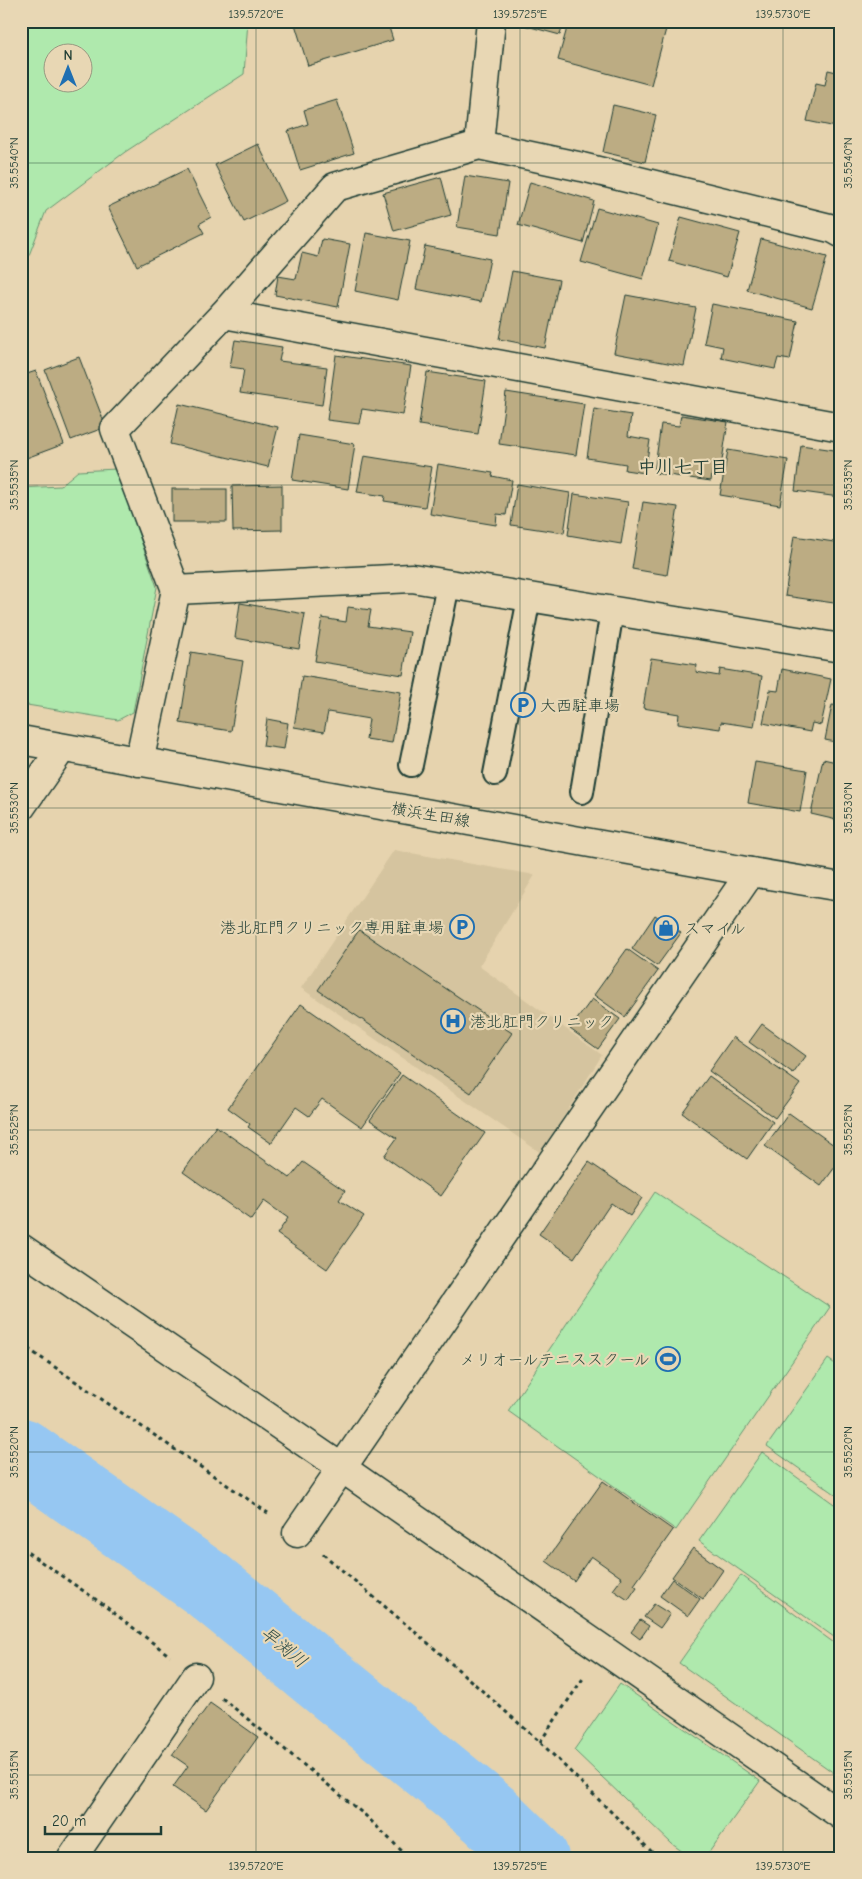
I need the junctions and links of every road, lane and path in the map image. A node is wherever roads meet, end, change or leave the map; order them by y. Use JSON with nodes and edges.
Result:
{"nodes":[{"id":1,"x":492,"y":21,"type":"edge"},
{"id":2,"x":479,"y":145,"type":"junction"},
{"id":3,"x":841,"y":233,"type":"edge"},
{"id":4,"x":224,"y":314,"type":"junction"},
{"id":5,"x":841,"y":427,"type":"edge"},
{"id":6,"x":448,"y":585,"type":"junction"},
{"id":7,"x":176,"y":590,"type":"junction"},
{"id":8,"x":528,"y":598,"type":"junction"},
{"id":9,"x":612,"y":611,"type":"junction"},
{"id":10,"x":841,"y":648,"type":"edge"},
{"id":11,"x":21,"y":740,"type":"edge"},
{"id":12,"x":62,"y":748,"type":"junction"},
{"id":13,"x":139,"y":762,"type":"junction"},
{"id":14,"x":411,"y":764,"type":"dead end"},
{"id":15,"x":495,"y":774,"type":"dead end"},
{"id":16,"x":582,"y":792,"type":"dead end"},
{"id":17,"x":21,"y":807,"type":"edge"},
{"id":18,"x":751,"y":872,"type":"junction"},
{"id":19,"x":841,"y":887,"type":"edge"},
{"id":20,"x":21,"y":1248,"type":"edge"},
{"id":21,"x":21,"y":1344,"type":"edge"},
{"id":22,"x":342,"y":1468,"type":"junction"},
{"id":23,"x":297,"y":1533,"type":"junction"},
{"id":24,"x":603,"y":1650,"type":"junction"},
{"id":25,"x":196,"y":1677,"type":"dead end"},
{"id":26,"x":540,"y":1742,"type":"junction"},
{"id":27,"x":841,"y":1815,"type":"edge"},
{"id":28,"x":72,"y":1858,"type":"edge"},
{"id":29,"x":658,"y":1858,"type":"edge"}],
"edges":[{"from":1,"to":2,"type":"street"},
{"from":2,"to":3,"type":"street"},
{"from":2,"to":4,"type":"street"},
{"from":4,"to":5,"type":"street"},
{"from":4,"to":7,"type":"street"},
{"from":6,"to":7,"type":"street"},
{"from":6,"to":8,"type":"street"},
{"from":6,"to":14,"type":"lane"},
{"from":7,"to":13,"type":"street"},
{"from":8,"to":9,"type":"street"},
{"from":8,"to":15,"type":"lane"},
{"from":9,"to":10,"type":"street"},
{"from":9,"to":16,"type":"lane"},
{"from":11,"to":12,"type":"street","name":"横浜生田線"},
{"from":12,"to":13,"type":"street","name":"横浜生田線"},
{"from":12,"to":17,"type":"street"},
{"from":13,"to":18,"type":"street","name":"横浜生田線"},
{"from":18,"to":19,"type":"street","name":"横浜生田線"},
{"from":18,"to":22,"type":"street"},
{"from":20,"to":22,"type":"street"},
{"from":21,"to":23,"type":"path"},
{"from":22,"to":23,"type":"street"},
{"from":22,"to":24,"type":"street"},
{"from":23,"to":26,"type":"path"},
{"from":24,"to":26,"type":"path"},
{"from":24,"to":27,"type":"street"},
{"from":25,"to":28,"type":"street"},
{"from":26,"to":29,"type":"path"}]}
